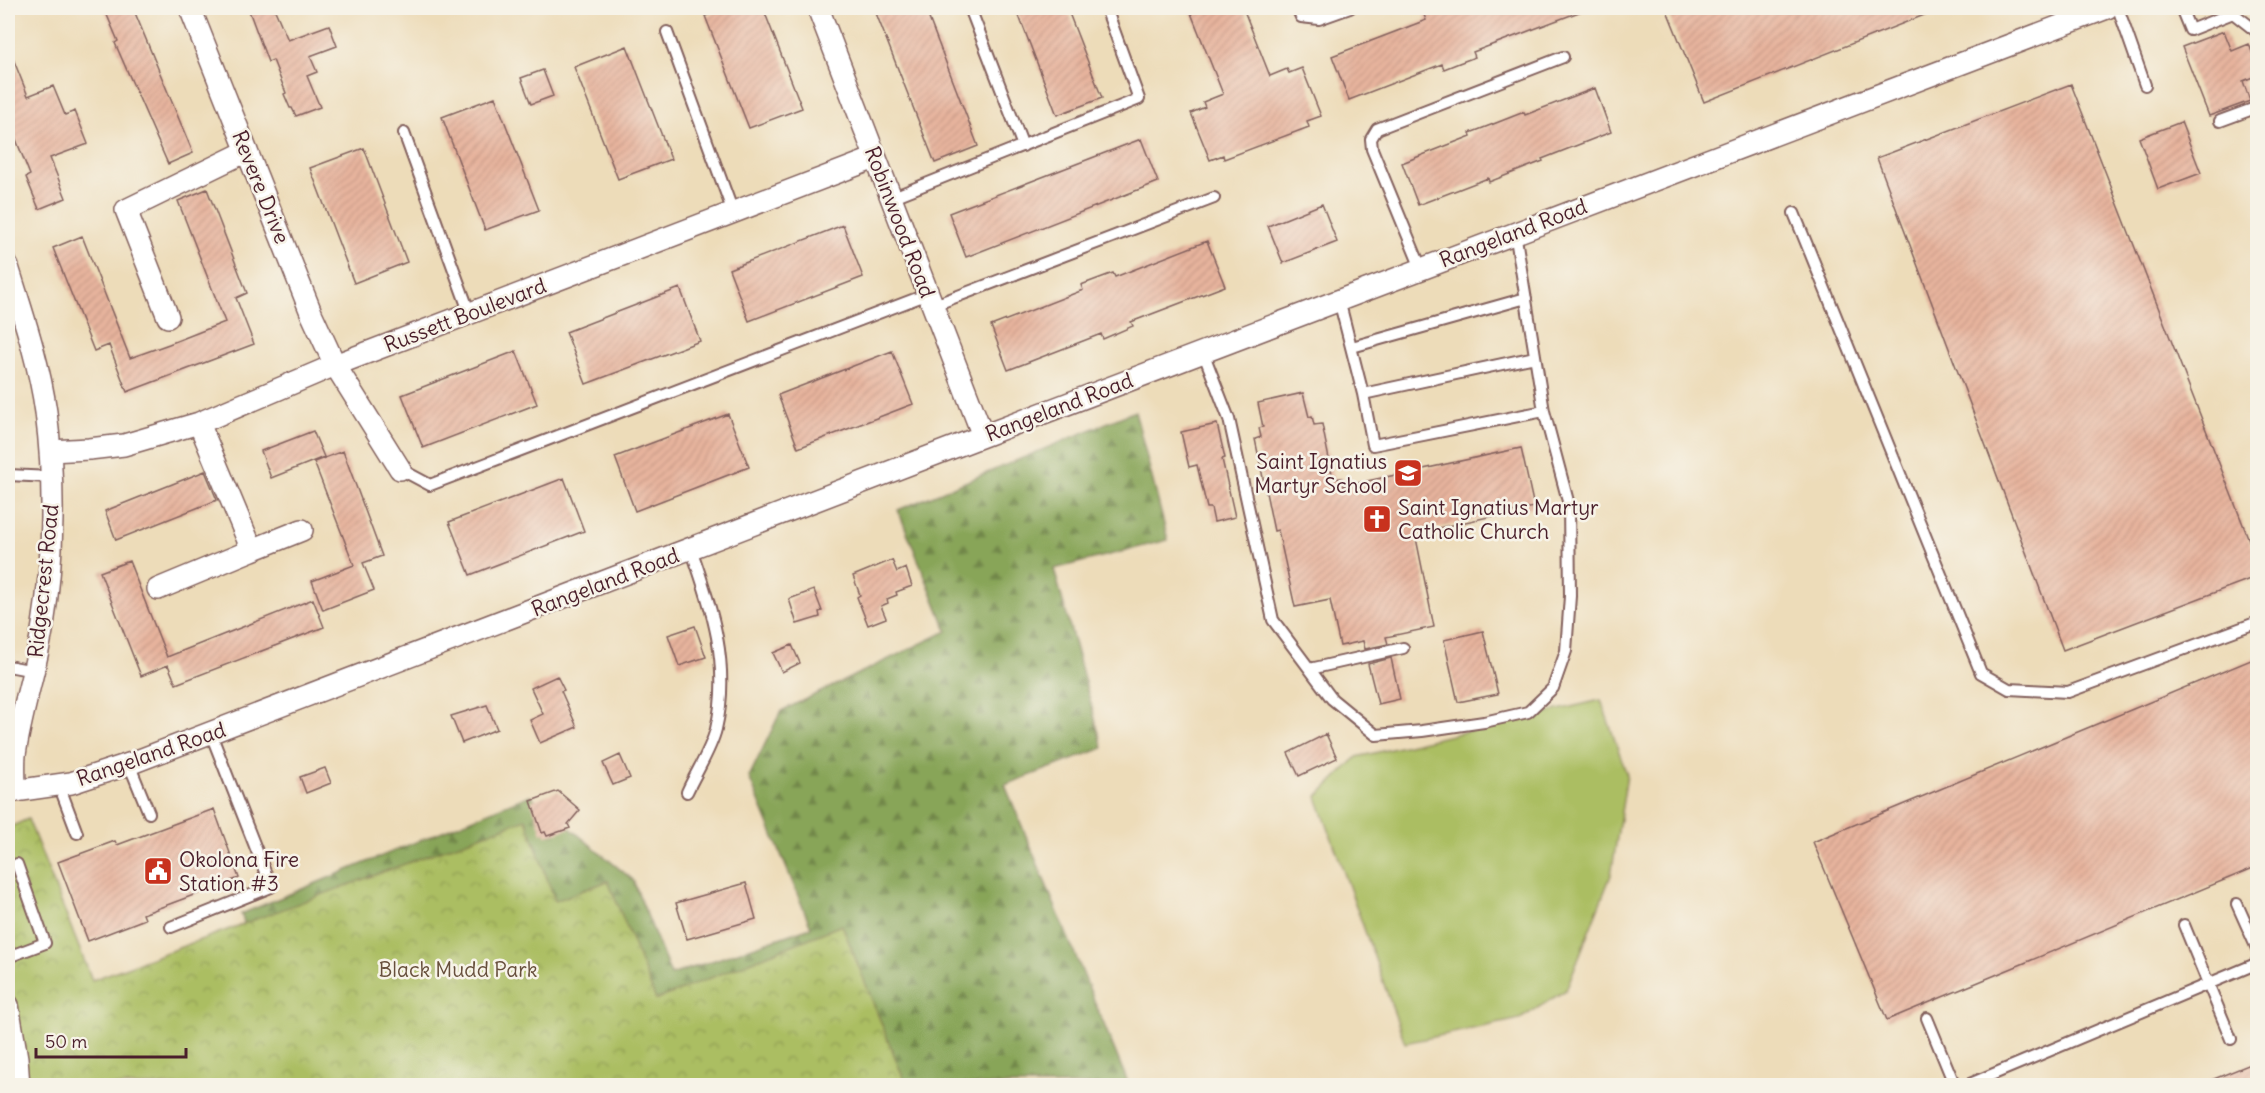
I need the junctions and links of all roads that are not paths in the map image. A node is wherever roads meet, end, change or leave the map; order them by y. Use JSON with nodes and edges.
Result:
{"nodes":[{"id":1,"x":190,"y":8,"type":"edge"},
{"id":2,"x":818,"y":8,"type":"edge"},
{"id":3,"x":970,"y":8,"type":"edge"},
{"id":4,"x":1106,"y":8,"type":"edge"},
{"id":5,"x":1297,"y":8,"type":"edge"},
{"id":6,"x":1350,"y":8,"type":"edge"},
{"id":7,"x":2107,"y":8,"type":"edge"},
{"id":8,"x":2118,"y":8,"type":"edge"},
{"id":9,"x":2181,"y":8,"type":"edge"},
{"id":10,"x":667,"y":32,"type":"dead end"},
{"id":11,"x":2258,"y":36,"type":"edge"},
{"id":12,"x":1563,"y":57,"type":"dead end"},
{"id":13,"x":2145,"y":85,"type":"dead end"},
{"id":14,"x":2258,"y":107,"type":"edge"},
{"id":15,"x":2220,"y":121,"type":"dead end"},
{"id":16,"x":404,"y":133,"type":"dead end"},
{"id":17,"x":1023,"y":146,"type":"junction"},
{"id":18,"x":247,"y":151,"type":"junction"},
{"id":19,"x":875,"y":158,"type":"junction"},
{"id":20,"x":891,"y":198,"type":"junction"},
{"id":21,"x":1214,"y":198,"type":"dead end"},
{"id":22,"x":733,"y":213,"type":"junction"},
{"id":23,"x":1794,"y":213,"type":"dead end"},
{"id":24,"x":1515,"y":232,"type":"junction"},
{"id":25,"x":8,"y":267,"type":"edge"},
{"id":26,"x":1420,"y":268,"type":"junction"},
{"id":27,"x":1526,"y":298,"type":"junction"},
{"id":28,"x":930,"y":300,"type":"junction"},
{"id":29,"x":1339,"y":300,"type":"junction"},
{"id":30,"x":470,"y":314,"type":"junction"},
{"id":31,"x":168,"y":317,"type":"dead end"},
{"id":32,"x":1352,"y":347,"type":"junction"},
{"id":33,"x":1203,"y":351,"type":"junction"},
{"id":34,"x":1535,"y":357,"type":"junction"},
{"id":35,"x":335,"y":364,"type":"junction"},
{"id":36,"x":1363,"y":394,"type":"junction"},
{"id":37,"x":1544,"y":411,"type":"junction"},
{"id":38,"x":199,"y":423,"type":"junction"},
{"id":39,"x":982,"y":436,"type":"junction"},
{"id":40,"x":50,"y":451,"type":"junction"},
{"id":41,"x":400,"y":469,"type":"joint"},
{"id":42,"x":8,"y":475,"type":"edge"},
{"id":43,"x":51,"y":477,"type":"junction"},
{"id":44,"x":302,"y":530,"type":"dead end"},
{"id":45,"x":691,"y":549,"type":"junction"},
{"id":46,"x":252,"y":550,"type":"junction"},
{"id":47,"x":158,"y":589,"type":"dead end"},
{"id":48,"x":2258,"y":621,"type":"edge"},
{"id":49,"x":1403,"y":648,"type":"dead end"},
{"id":50,"x":8,"y":666,"type":"edge"},
{"id":51,"x":1310,"y":669,"type":"junction"},
{"id":52,"x":34,"y":671,"type":"junction"},
{"id":53,"x":211,"y":734,"type":"junction"},
{"id":54,"x":129,"y":764,"type":"junction"},
{"id":55,"x":59,"y":785,"type":"junction"},
{"id":56,"x":11,"y":792,"type":"edge"},
{"id":57,"x":687,"y":792,"type":"dead end"},
{"id":58,"x":149,"y":813,"type":"dead end"},
{"id":59,"x":77,"y":833,"type":"dead end"},
{"id":60,"x":17,"y":864,"type":"dead end"},
{"id":61,"x":2237,"y":904,"type":"dead end"},
{"id":62,"x":2184,"y":925,"type":"dead end"},
{"id":63,"x":171,"y":927,"type":"dead end"},
{"id":64,"x":2258,"y":951,"type":"edge"},
{"id":65,"x":8,"y":957,"type":"edge"},
{"id":66,"x":2258,"y":963,"type":"edge"},
{"id":67,"x":2208,"y":984,"type":"junction"},
{"id":68,"x":9,"y":1013,"type":"edge"},
{"id":69,"x":1927,"y":1018,"type":"dead end"},
{"id":70,"x":2231,"y":1039,"type":"dead end"},
{"id":71,"x":19,"y":1086,"type":"edge"},
{"id":72,"x":1955,"y":1086,"type":"edge"},
{"id":73,"x":1965,"y":1086,"type":"edge"}],
"edges":[{"from":1,"to":18,"type":"street","name":"Revere Drive"},
{"from":2,"to":19,"type":"street","name":"Robinwood Road"},
{"from":3,"to":17,"type":"lane"},
{"from":4,"to":17,"type":"lane"},
{"from":5,"to":6,"type":"lane"},
{"from":7,"to":24,"type":"street","name":"Rangeland Road"},
{"from":8,"to":13,"type":"lane"},
{"from":9,"to":11,"type":"lane"},
{"from":10,"to":22,"type":"lane"},
{"from":12,"to":26,"type":"lane"},
{"from":14,"to":15,"type":"lane"},
{"from":16,"to":30,"type":"lane"},
{"from":17,"to":20,"type":"lane"},
{"from":18,"to":31,"type":"street"},
{"from":18,"to":35,"type":"street","name":"Revere Drive"},
{"from":19,"to":20,"type":"street","name":"Robinwood Road"},
{"from":19,"to":22,"type":"street","name":"Russett Boulevard"},
{"from":20,"to":28,"type":"street","name":"Robinwood Road"},
{"from":21,"to":28,"type":"lane"},
{"from":22,"to":30,"type":"street","name":"Russett Boulevard"},
{"from":23,"to":48,"type":"lane"},
{"from":24,"to":26,"type":"street","name":"Rangeland Road"},
{"from":24,"to":27,"type":"lane"},
{"from":25,"to":40,"type":"street","name":"Ridgecrest Road"},
{"from":26,"to":29,"type":"street","name":"Rangeland Road"},
{"from":27,"to":32,"type":"lane"},
{"from":27,"to":34,"type":"lane"},
{"from":28,"to":39,"type":"street","name":"Robinwood Road"},
{"from":28,"to":41,"type":"lane"},
{"from":29,"to":32,"type":"lane"},
{"from":29,"to":33,"type":"street","name":"Rangeland Road"},
{"from":30,"to":35,"type":"street","name":"Russett Boulevard"},
{"from":32,"to":36,"type":"lane"},
{"from":33,"to":39,"type":"street","name":"Rangeland Road"},
{"from":33,"to":51,"type":"lane"},
{"from":34,"to":36,"type":"lane"},
{"from":34,"to":37,"type":"lane"},
{"from":35,"to":38,"type":"street","name":"Russett Boulevard"},
{"from":35,"to":41,"type":"street","name":"Revere Drive"},
{"from":36,"to":37,"type":"lane"},
{"from":37,"to":51,"type":"lane"},
{"from":38,"to":40,"type":"street","name":"Russett Boulevard"},
{"from":38,"to":46,"type":"street"},
{"from":39,"to":45,"type":"street","name":"Rangeland Road"},
{"from":40,"to":43,"type":"street","name":"Ridgecrest Road"},
{"from":42,"to":43,"type":"lane"},
{"from":43,"to":52,"type":"street","name":"Ridgecrest Road"},
{"from":44,"to":46,"type":"street"},
{"from":45,"to":53,"type":"street","name":"Rangeland Road"},
{"from":45,"to":57,"type":"lane"},
{"from":46,"to":47,"type":"street"},
{"from":49,"to":51,"type":"lane"},
{"from":50,"to":52,"type":"lane"},
{"from":52,"to":56,"type":"street","name":"Ridgecrest Road"},
{"from":53,"to":54,"type":"street","name":"Rangeland Road"},
{"from":53,"to":63,"type":"lane"},
{"from":54,"to":55,"type":"street","name":"Rangeland Road"},
{"from":54,"to":58,"type":"lane"},
{"from":55,"to":56,"type":"street","name":"Rangeland Road"},
{"from":55,"to":59,"type":"lane"},
{"from":60,"to":65,"type":"lane"},
{"from":61,"to":64,"type":"lane"},
{"from":62,"to":67,"type":"lane"},
{"from":66,"to":67,"type":"lane"},
{"from":67,"to":70,"type":"lane"},
{"from":67,"to":73,"type":"lane"},
{"from":68,"to":71,"type":"street"},
{"from":69,"to":72,"type":"lane"}]}
